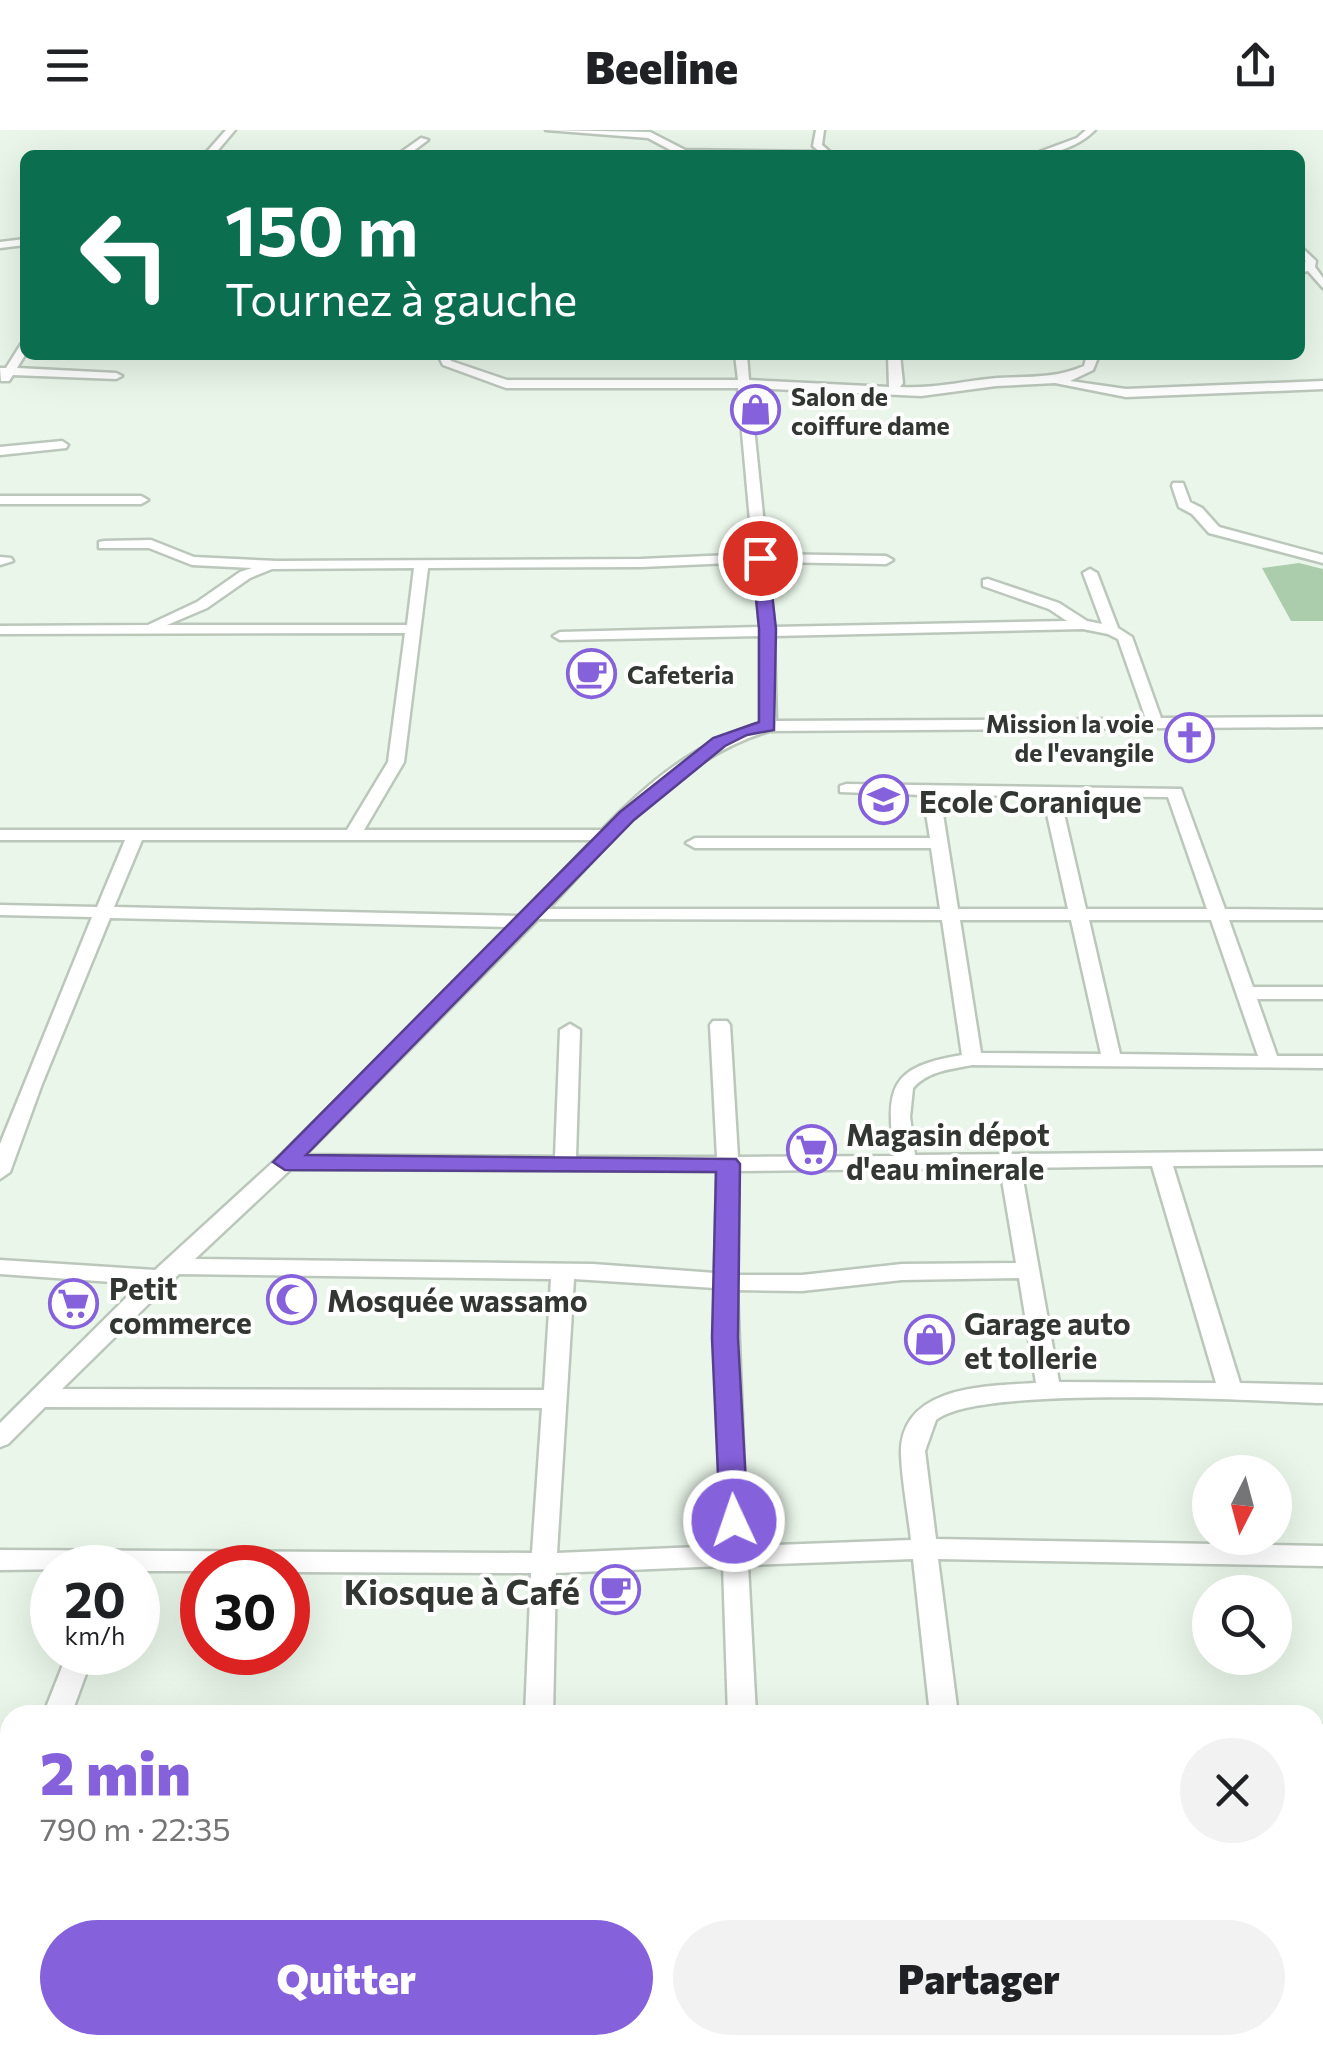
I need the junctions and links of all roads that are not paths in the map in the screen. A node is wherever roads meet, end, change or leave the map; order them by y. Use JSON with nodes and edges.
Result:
{"nodes":[{"id":1,"x":231,"y":130,"type":"edge"},
{"id":2,"x":550,"y":130,"type":"edge"},
{"id":3,"x":1091,"y":130,"type":"edge"},
{"id":4,"x":671,"y":131,"type":"edge"},
{"id":5,"x":650,"y":135,"type":"junction"},
{"id":6,"x":424,"y":140,"type":"dead end"},
{"id":7,"x":213,"y":150,"type":"edge"},
{"id":8,"x":409,"y":150,"type":"edge"},
{"id":9,"x":678,"y":150,"type":"edge"},
{"id":10,"x":1051,"y":150,"type":"edge"},
{"id":11,"x":1309,"y":264,"type":"edge"},
{"id":12,"x":1323,"y":285,"type":"edge"},
{"id":13,"x":445,"y":360,"type":"edge"},
{"id":14,"x":742,"y":360,"type":"edge"},
{"id":15,"x":895,"y":360,"type":"edge"},
{"id":16,"x":1091,"y":360,"type":"edge"},
{"id":17,"x":6,"y":371,"type":"edge"},
{"id":18,"x":116,"y":376,"type":"dead end"},
{"id":19,"x":1052,"y":381,"type":"junction"},
{"id":20,"x":0,"y":384,"type":"edge"},
{"id":21,"x":744,"y":384,"type":"junction"},
{"id":22,"x":1323,"y":385,"type":"edge"},
{"id":23,"x":894,"y":390,"type":"junction"},
{"id":24,"x":62,"y":446,"type":"dead end"},
{"id":25,"x":0,"y":451,"type":"edge"},
{"id":26,"x":1178,"y":486,"type":"dead end"},
{"id":27,"x":0,"y":500,"type":"edge"},
{"id":28,"x":141,"y":500,"type":"dead end"},
{"id":29,"x":104,"y":545,"type":"dead end"},
{"id":30,"x":760,"y":558,"type":"junction"},
{"id":31,"x":1323,"y":559,"type":"edge"},
{"id":32,"x":886,"y":560,"type":"dead end"},
{"id":33,"x":422,"y":562,"type":"junction"},
{"id":34,"x":277,"y":565,"type":"junction"},
{"id":35,"x":1090,"y":573,"type":"dead end"},
{"id":36,"x":988,"y":584,"type":"dead end"},
{"id":37,"x":1083,"y":625,"type":"junction"},
{"id":38,"x":149,"y":628,"type":"junction"},
{"id":39,"x":414,"y":629,"type":"junction"},
{"id":40,"x":768,"y":629,"type":"junction"},
{"id":41,"x":0,"y":630,"type":"edge"},
{"id":42,"x":1112,"y":630,"type":"junction"},
{"id":43,"x":560,"y":636,"type":"dead end"},
{"id":44,"x":1323,"y":722,"type":"edge"},
{"id":45,"x":1155,"y":723,"type":"junction"},
{"id":46,"x":768,"y":726,"type":"junction"},
{"id":47,"x":846,"y":789,"type":"dead end"},
{"id":48,"x":932,"y":790,"type":"junction"},
{"id":49,"x":1050,"y":790,"type":"junction"},
{"id":50,"x":353,"y":834,"type":"junction"},
{"id":51,"x":606,"y":835,"type":"junction"},
{"id":52,"x":0,"y":836,"type":"edge"},
{"id":53,"x":135,"y":836,"type":"junction"},
{"id":54,"x":695,"y":843,"type":"dead end"},
{"id":55,"x":939,"y":843,"type":"junction"},
{"id":56,"x":0,"y":910,"type":"edge"},
{"id":57,"x":103,"y":910,"type":"junction"},
{"id":58,"x":1079,"y":913,"type":"junction"},
{"id":59,"x":948,"y":914,"type":"junction"},
{"id":60,"x":1220,"y":914,"type":"junction"},
{"id":61,"x":1323,"y":914,"type":"edge"},
{"id":62,"x":529,"y":918,"type":"junction"},
{"id":63,"x":1323,"y":993,"type":"edge"},
{"id":64,"x":1247,"y":994,"type":"junction"},
{"id":65,"x":720,"y":1025,"type":"dead end"},
{"id":66,"x":570,"y":1030,"type":"dead end"},
{"id":67,"x":972,"y":1059,"type":"junction"},
{"id":68,"x":1112,"y":1061,"type":"junction"},
{"id":69,"x":1323,"y":1062,"type":"edge"},
{"id":70,"x":1270,"y":1063,"type":"junction"},
{"id":71,"x":565,"y":1161,"type":"junction"},
{"id":72,"x":1161,"y":1161,"type":"junction"},
{"id":73,"x":285,"y":1162,"type":"junction"},
{"id":74,"x":1010,"y":1163,"type":"junction"},
{"id":75,"x":728,"y":1164,"type":"junction"},
{"id":76,"x":906,"y":1164,"type":"junction"},
{"id":77,"x":1321,"y":1164,"type":"edge"},
{"id":78,"x":0,"y":1172,"type":"edge"},
{"id":79,"x":0,"y":1266,"type":"edge"},
{"id":80,"x":1028,"y":1270,"type":"junction"},
{"id":81,"x":167,"y":1272,"type":"junction"},
{"id":82,"x":563,"y":1272,"type":"junction"},
{"id":83,"x":724,"y":1280,"type":"junction"},
{"id":84,"x":1048,"y":1390,"type":"junction"},
{"id":85,"x":1231,"y":1393,"type":"junction"},
{"id":86,"x":1323,"y":1394,"type":"edge"},
{"id":87,"x":40,"y":1398,"type":"junction"},
{"id":88,"x":556,"y":1399,"type":"junction"},
{"id":89,"x":0,"y":1438,"type":"edge"},
{"id":90,"x":923,"y":1548,"type":"junction"},
{"id":91,"x":1323,"y":1556,"type":"edge"},
{"id":92,"x":736,"y":1558,"type":"junction"},
{"id":93,"x":0,"y":1560,"type":"edge"},
{"id":94,"x":30,"y":1561,"type":"edge"},
{"id":95,"x":544,"y":1563,"type":"junction"},
{"id":96,"x":160,"y":1564,"type":"edge"},
{"id":97,"x":72,"y":1675,"type":"edge"},
{"id":98,"x":60,"y":1705,"type":"edge"},
{"id":99,"x":540,"y":1705,"type":"edge"},
{"id":100,"x":742,"y":1705,"type":"edge"},
{"id":101,"x":943,"y":1705,"type":"edge"}],
"edges":[{"from":1,"to":7,"type":"street"},
{"from":2,"to":5,"type":"street"},
{"from":3,"to":10,"type":"street"},
{"from":4,"to":5,"type":"street"},
{"from":5,"to":9,"type":"street"},
{"from":6,"to":8,"type":"street"},
{"from":11,"to":12,"type":"street"},
{"from":13,"to":21,"type":"street"},
{"from":14,"to":21,"type":"street"},
{"from":15,"to":23,"type":"street"},
{"from":16,"to":19,"type":"street"},
{"from":17,"to":18,"type":"street"},
{"from":17,"to":20,"type":"street"},
{"from":19,"to":22,"type":"street"},
{"from":19,"to":23,"type":"street"},
{"from":21,"to":23,"type":"street"},
{"from":21,"to":30,"type":"street"},
{"from":24,"to":25,"type":"street"},
{"from":26,"to":31,"type":"street"},
{"from":27,"to":28,"type":"street"},
{"from":29,"to":34,"type":"street"},
{"from":30,"to":32,"type":"street"},
{"from":30,"to":33,"type":"street"},
{"from":30,"to":40,"type":"street"},
{"from":33,"to":34,"type":"street"},
{"from":33,"to":39,"type":"street"},
{"from":34,"to":38,"type":"street"},
{"from":35,"to":42,"type":"street"},
{"from":36,"to":37,"type":"street"},
{"from":37,"to":40,"type":"street"},
{"from":37,"to":42,"type":"street"},
{"from":38,"to":39,"type":"street"},
{"from":38,"to":41,"type":"street"},
{"from":39,"to":50,"type":"street"},
{"from":40,"to":43,"type":"street"},
{"from":40,"to":46,"type":"street"},
{"from":42,"to":45,"type":"street"},
{"from":44,"to":45,"type":"street"},
{"from":45,"to":46,"type":"street"},
{"from":46,"to":51,"type":"street"},
{"from":47,"to":48,"type":"street"},
{"from":48,"to":49,"type":"street"},
{"from":48,"to":55,"type":"street"},
{"from":49,"to":58,"type":"street"},
{"from":49,"to":60,"type":"street"},
{"from":50,"to":51,"type":"street"},
{"from":50,"to":53,"type":"street"},
{"from":51,"to":62,"type":"street"},
{"from":52,"to":53,"type":"street"},
{"from":53,"to":57,"type":"street"},
{"from":54,"to":55,"type":"street"},
{"from":55,"to":59,"type":"street"},
{"from":56,"to":57,"type":"street"},
{"from":57,"to":62,"type":"street"},
{"from":57,"to":78,"type":"street"},
{"from":58,"to":59,"type":"street"},
{"from":58,"to":60,"type":"street"},
{"from":58,"to":68,"type":"street"},
{"from":59,"to":62,"type":"street"},
{"from":59,"to":67,"type":"street"},
{"from":60,"to":61,"type":"street"},
{"from":60,"to":64,"type":"street"},
{"from":62,"to":73,"type":"street"},
{"from":63,"to":64,"type":"street"},
{"from":64,"to":70,"type":"street"},
{"from":65,"to":75,"type":"street"},
{"from":66,"to":71,"type":"street"},
{"from":67,"to":68,"type":"street"},
{"from":67,"to":76,"type":"street"},
{"from":68,"to":70,"type":"street"},
{"from":69,"to":70,"type":"street"},
{"from":71,"to":73,"type":"street"},
{"from":71,"to":75,"type":"street"},
{"from":72,"to":74,"type":"street"},
{"from":72,"to":77,"type":"street"},
{"from":72,"to":85,"type":"street"},
{"from":73,"to":81,"type":"street"},
{"from":74,"to":76,"type":"street"},
{"from":74,"to":80,"type":"street"},
{"from":75,"to":76,"type":"street"},
{"from":75,"to":83,"type":"street"},
{"from":79,"to":81,"type":"street"},
{"from":80,"to":83,"type":"street"},
{"from":80,"to":84,"type":"street"},
{"from":81,"to":82,"type":"street"},
{"from":81,"to":87,"type":"street"},
{"from":82,"to":83,"type":"street"},
{"from":82,"to":88,"type":"street"},
{"from":83,"to":92,"type":"street"},
{"from":84,"to":85,"type":"street"},
{"from":84,"to":90,"type":"street"},
{"from":85,"to":86,"type":"street"},
{"from":87,"to":88,"type":"street"},
{"from":87,"to":89,"type":"street"},
{"from":88,"to":95,"type":"street"},
{"from":90,"to":91,"type":"street"},
{"from":90,"to":92,"type":"street"},
{"from":90,"to":101,"type":"street"},
{"from":92,"to":95,"type":"street"},
{"from":92,"to":100,"type":"street"},
{"from":93,"to":94,"type":"street"},
{"from":95,"to":96,"type":"street"},
{"from":95,"to":99,"type":"street"},
{"from":97,"to":98,"type":"street"}]}
